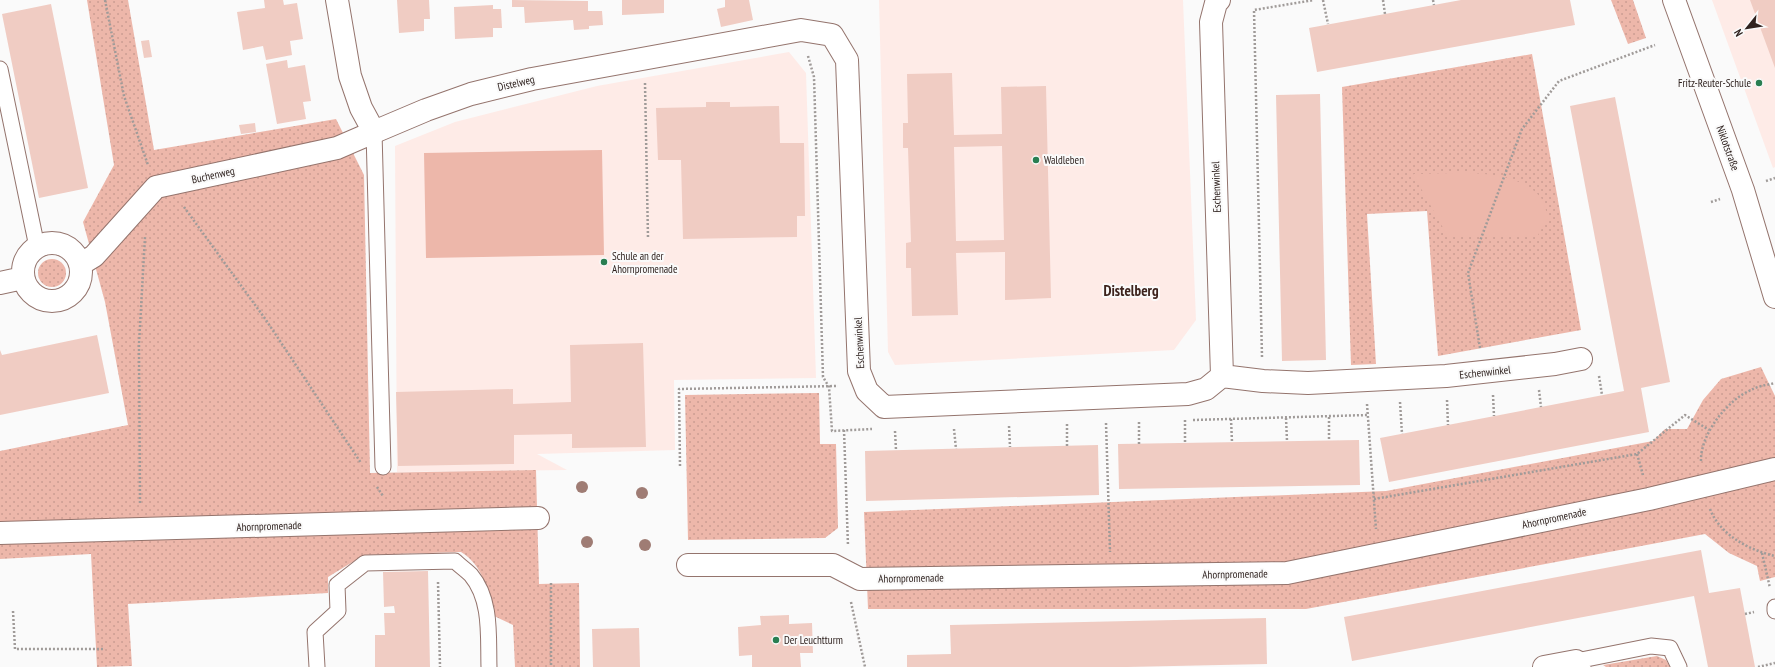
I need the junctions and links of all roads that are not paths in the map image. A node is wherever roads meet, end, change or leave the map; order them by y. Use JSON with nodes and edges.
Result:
{"nodes":[{"id":1,"x":337,"y":0,"type":"edge"},
{"id":2,"x":1219,"y":0,"type":"edge"},
{"id":3,"x":1674,"y":0,"type":"edge"},
{"id":4,"x":801,"y":30,"type":"joint"},
{"id":5,"x":0,"y":69,"type":"edge"},
{"id":6,"x":374,"y":132,"type":"junction"},
{"id":7,"x":36,"y":247,"type":"junction"},
{"id":8,"x":81,"y":264,"type":"junction"},
{"id":9,"x":23,"y":278,"type":"junction"},
{"id":10,"x":0,"y":283,"type":"edge"},
{"id":11,"x":1775,"y":297,"type":"edge"},
{"id":12,"x":1581,"y":359,"type":"dead end"},
{"id":13,"x":1222,"y":376,"type":"junction"},
{"id":14,"x":383,"y":467,"type":"road end"},
{"id":15,"x":1775,"y":469,"type":"edge"},
{"id":16,"x":538,"y":518,"type":"dead end"},
{"id":17,"x":0,"y":533,"type":"edge"},
{"id":18,"x":688,"y":565,"type":"dead end"},
{"id":19,"x":1580,"y":664,"type":"edge"},
{"id":20,"x":317,"y":667,"type":"edge"},
{"id":21,"x":489,"y":667,"type":"edge"},
{"id":22,"x":1544,"y":667,"type":"edge"},
{"id":23,"x":1679,"y":667,"type":"edge"}],
"edges":[{"from":1,"to":6,"type":"street"},
{"from":2,"to":13,"type":"street","name":"Eschenwinkel"},
{"from":3,"to":11,"type":"street","name":"Niklotstraße"},
{"from":4,"to":6,"type":"street","name":"Distelweg"},
{"from":4,"to":13,"type":"street","name":"Eschenwinkel"},
{"from":5,"to":7,"type":"lane"},
{"from":6,"to":8,"type":"street","name":"Buchenweg"},
{"from":6,"to":14,"type":"lane"},
{"from":7,"to":8,"type":"street"},
{"from":7,"to":9,"type":"street"},
{"from":8,"to":9,"type":"street"},
{"from":9,"to":10,"type":"street"},
{"from":12,"to":13,"type":"street","name":"Eschenwinkel"},
{"from":15,"to":18,"type":"street","name":"Ahornpromenade"},
{"from":16,"to":17,"type":"street","name":"Ahornpromenade"},
{"from":19,"to":22,"type":"street"},
{"from":19,"to":23,"type":"lane"},
{"from":20,"to":21,"type":"lane"}]}
